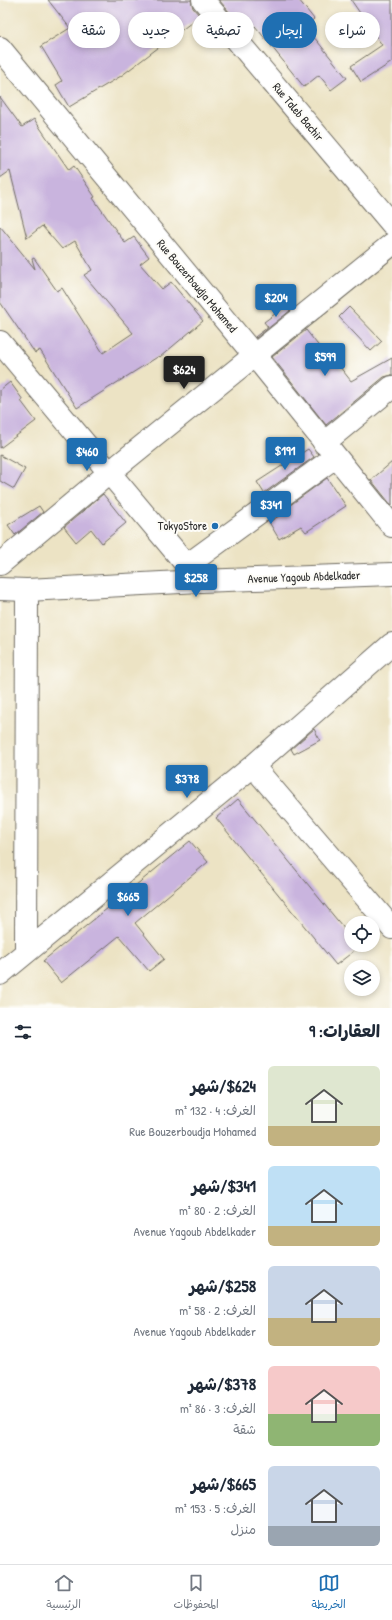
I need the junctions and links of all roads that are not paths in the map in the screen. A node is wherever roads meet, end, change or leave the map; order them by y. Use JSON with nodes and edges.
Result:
{"nodes":[{"id":1,"x":203,"y":0,"type":"edge"},
{"id":2,"x":0,"y":48,"type":"edge"},
{"id":3,"x":392,"y":224,"type":"edge"},
{"id":4,"x":392,"y":244,"type":"edge"},
{"id":5,"x":0,"y":342,"type":"edge"},
{"id":6,"x":254,"y":355,"type":"junction"},
{"id":7,"x":392,"y":387,"type":"edge"},
{"id":8,"x":330,"y":450,"type":"junction"},
{"id":9,"x":109,"y":473,"type":"junction"},
{"id":10,"x":389,"y":516,"type":"edge"},
{"id":11,"x":0,"y":564,"type":"edge"},
{"id":12,"x":193,"y":573,"type":"junction"},
{"id":13,"x":392,"y":574,"type":"edge"},
{"id":14,"x":0,"y":589,"type":"edge"},
{"id":15,"x":27,"y":590,"type":"junction"},
{"id":16,"x":392,"y":644,"type":"edge"},
{"id":17,"x":253,"y":766,"type":"junction"},
{"id":18,"x":392,"y":928,"type":"edge"},
{"id":19,"x":26,"y":952,"type":"junction"},
{"id":20,"x":0,"y":974,"type":"edge"}],
"edges":[{"from":1,"to":3,"type":"street","name":"Rue Taleb Bachir"},
{"from":2,"to":6,"type":"street","name":"Rue Bouzerboudja Mohamed"},
{"from":4,"to":6,"type":"street"},
{"from":5,"to":9,"type":"street"},
{"from":6,"to":8,"type":"street","name":"Rue Bouzerboudja Mohamed"},
{"from":6,"to":9,"type":"street"},
{"from":7,"to":8,"type":"street"},
{"from":8,"to":10,"type":"street","name":"Rue Bouzerboudja Mohamed"},
{"from":8,"to":12,"type":"street"},
{"from":9,"to":11,"type":"street"},
{"from":9,"to":12,"type":"street"},
{"from":12,"to":13,"type":"street","name":"Avenue Yagoub Abdelkader"},
{"from":12,"to":15,"type":"street","name":"Avenue Yagoub Abdelkader"},
{"from":14,"to":15,"type":"street","name":"Avenue Yagoub Abdelkader"},
{"from":15,"to":19,"type":"street"},
{"from":16,"to":17,"type":"street"},
{"from":17,"to":18,"type":"street"},
{"from":17,"to":19,"type":"street"},
{"from":19,"to":20,"type":"street"}]}
